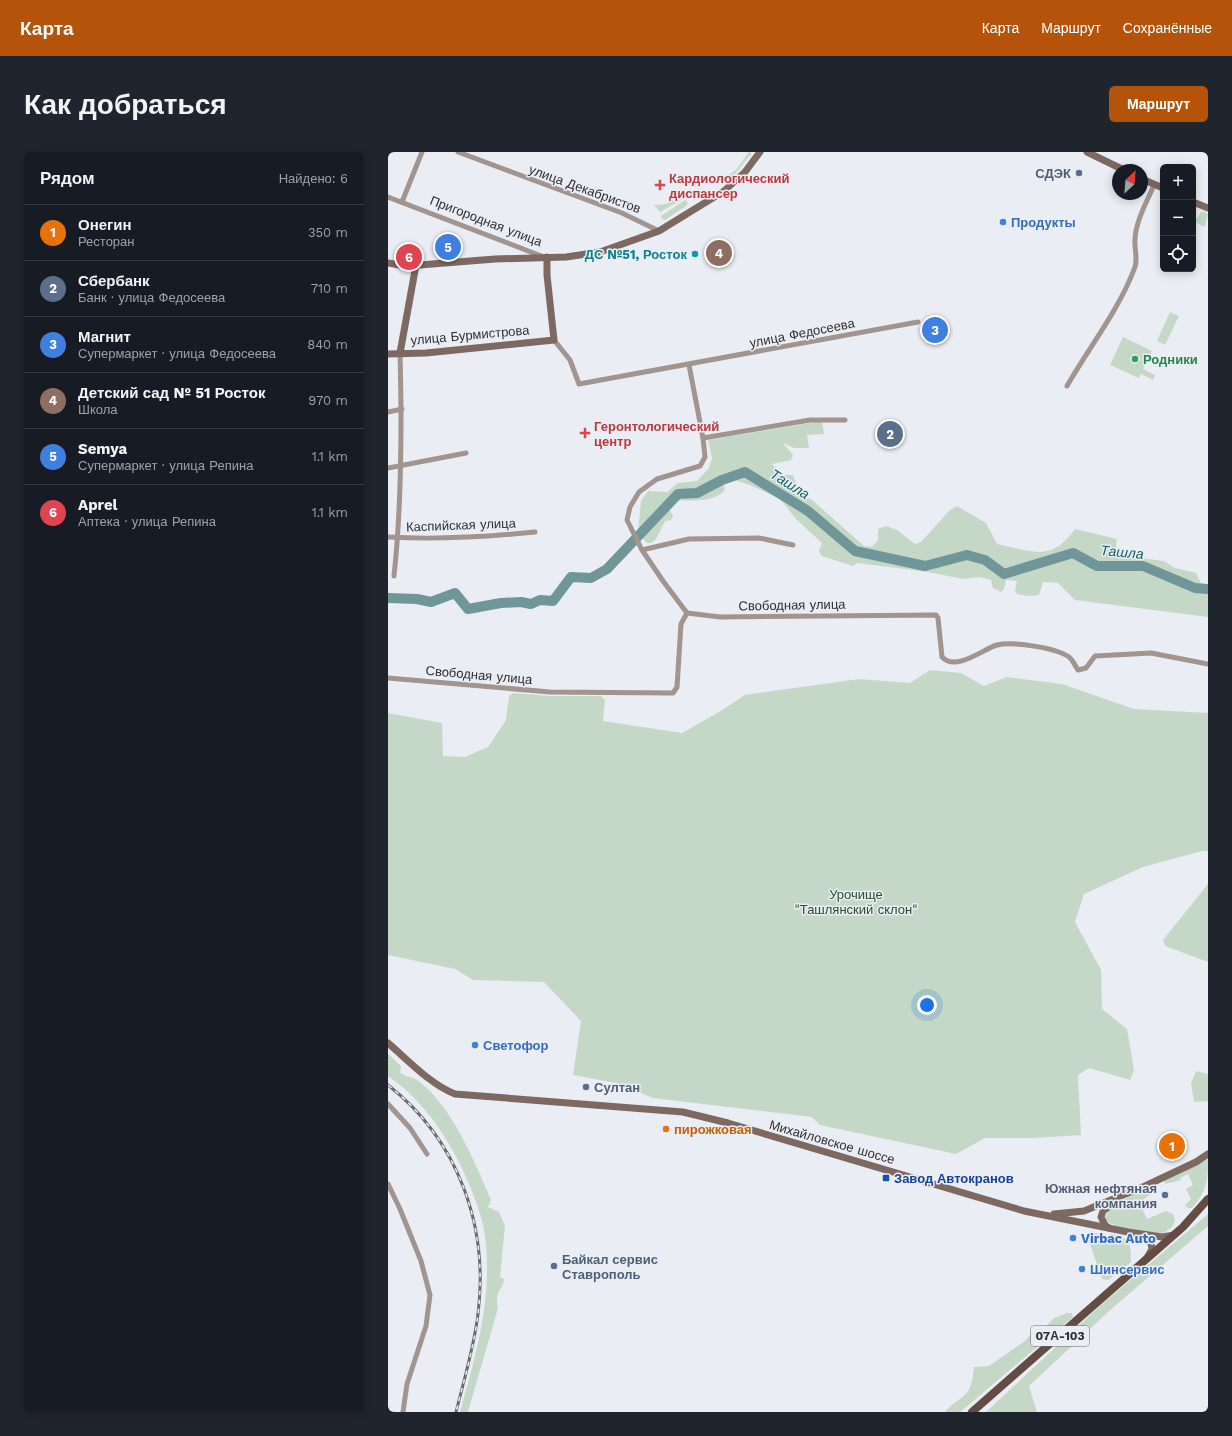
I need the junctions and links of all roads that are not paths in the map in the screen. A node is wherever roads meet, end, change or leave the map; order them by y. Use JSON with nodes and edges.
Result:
{"nodes":[{"id":1,"x":422,"y":152,"type":"edge"},
{"id":2,"x":458,"y":152,"type":"edge"},
{"id":3,"x":760,"y":152,"type":"edge"},
{"id":4,"x":1088,"y":152,"type":"edge"},
{"id":5,"x":1112,"y":164,"type":"edge"},
{"id":6,"x":1148,"y":181,"type":"edge"},
{"id":7,"x":1154,"y":184,"type":"junction"},
{"id":8,"x":1160,"y":187,"type":"edge"},
{"id":9,"x":388,"y":197,"type":"edge"},
{"id":10,"x":402,"y":202,"type":"junction"},
{"id":11,"x":1196,"y":203,"type":"edge"},
{"id":12,"x":1208,"y":208,"type":"edge"},
{"id":13,"x":659,"y":231,"type":"junction"},
{"id":14,"x":546,"y":257,"type":"junction"},
{"id":15,"x":388,"y":263,"type":"edge"},
{"id":16,"x":416,"y":266,"type":"junction"},
{"id":17,"x":918,"y":322,"type":"dead end"},
{"id":18,"x":554,"y":340,"type":"junction"},
{"id":19,"x":400,"y":353,"type":"junction"},
{"id":20,"x":388,"y":354,"type":"edge"},
{"id":21,"x":689,"y":365,"type":"junction"},
{"id":22,"x":1067,"y":386,"type":"dead end"},
{"id":23,"x":402,"y":409,"type":"junction"},
{"id":24,"x":388,"y":412,"type":"edge"},
{"id":25,"x":845,"y":420,"type":"dead end"},
{"id":26,"x":704,"y":438,"type":"junction"},
{"id":27,"x":466,"y":453,"type":"dead end"},
{"id":28,"x":401,"y":465,"type":"junction"},
{"id":29,"x":388,"y":468,"type":"edge"},
{"id":30,"x":535,"y":532,"type":"dead end"},
{"id":31,"x":388,"y":537,"type":"edge"},
{"id":32,"x":398,"y":538,"type":"junction"},
{"id":33,"x":793,"y":545,"type":"dead end"},
{"id":34,"x":642,"y":550,"type":"junction"},
{"id":35,"x":394,"y":576,"type":"dead end"},
{"id":36,"x":688,"y":613,"type":"junction"},
{"id":37,"x":1208,"y":664,"type":"edge"},
{"id":38,"x":388,"y":678,"type":"edge"},
{"id":39,"x":388,"y":1043,"type":"edge"},
{"id":40,"x":388,"y":1104,"type":"edge"},
{"id":41,"x":427,"y":1154,"type":"dead end"},
{"id":42,"x":1208,"y":1154,"type":"edge"},
{"id":43,"x":388,"y":1184,"type":"edge"},
{"id":44,"x":1130,"y":1192,"type":"junction"},
{"id":45,"x":1208,"y":1199,"type":"edge"},
{"id":46,"x":1036,"y":1214,"type":"junction"},
{"id":47,"x":1111,"y":1228,"type":"junction"},
{"id":48,"x":1139,"y":1233,"type":"junction"},
{"id":49,"x":1174,"y":1235,"type":"junction"},
{"id":50,"x":1147,"y":1259,"type":"junction"},
{"id":51,"x":403,"y":1412,"type":"edge"},
{"id":52,"x":972,"y":1412,"type":"edge"}],
"edges":[{"from":1,"to":10,"type":"street"},
{"from":2,"to":13,"type":"street","name":"улица Декабристов"},
{"from":3,"to":13,"type":"main road","name":"Пригородная улица"},
{"from":4,"to":5,"type":"main road"},
{"from":6,"to":7,"type":"main road"},
{"from":7,"to":8,"type":"main road"},
{"from":7,"to":22,"type":"street"},
{"from":9,"to":10,"type":"street","name":"Пригородная улица"},
{"from":10,"to":14,"type":"street","name":"Пригородная улица"},
{"from":11,"to":12,"type":"main road"},
{"from":13,"to":14,"type":"main road","name":"Пригородная улица"},
{"from":14,"to":16,"type":"main road"},
{"from":14,"to":18,"type":"main road"},
{"from":15,"to":16,"type":"main road"},
{"from":16,"to":19,"type":"main road"},
{"from":17,"to":21,"type":"street","name":"улица Федосеева"},
{"from":18,"to":19,"type":"main road","name":"улица Бурмистрова"},
{"from":18,"to":21,"type":"street","name":"улица Федосеева"},
{"from":19,"to":20,"type":"main road","name":"улица Бурмистрова"},
{"from":19,"to":23,"type":"street"},
{"from":21,"to":26,"type":"street"},
{"from":23,"to":24,"type":"street"},
{"from":23,"to":28,"type":"street"},
{"from":25,"to":26,"type":"street"},
{"from":26,"to":34,"type":"street"},
{"from":27,"to":28,"type":"street"},
{"from":28,"to":29,"type":"street"},
{"from":28,"to":32,"type":"street"},
{"from":30,"to":32,"type":"street","name":"Каспийская улица"},
{"from":31,"to":32,"type":"street","name":"Каспийская улица"},
{"from":32,"to":35,"type":"street"},
{"from":33,"to":34,"type":"street"},
{"from":34,"to":36,"type":"street"},
{"from":36,"to":37,"type":"street","name":"Свободная улица"},
{"from":36,"to":38,"type":"street","name":"Свободная улица"},
{"from":39,"to":46,"type":"main road","name":"Михайловское шоссе"},
{"from":40,"to":41,"type":"street"},
{"from":42,"to":44,"type":"main road"},
{"from":43,"to":51,"type":"street"},
{"from":44,"to":46,"type":"main road"},
{"from":44,"to":47,"type":"main road"},
{"from":45,"to":49,"type":"main road","number":"07А-103"},
{"from":46,"to":47,"type":"main road","name":"Михайловское шоссе"},
{"from":47,"to":48,"type":"main road","name":"Михайловское шоссе"},
{"from":48,"to":49,"type":"main road","name":"Михайловское шоссе"},
{"from":48,"to":50,"type":"main road"},
{"from":49,"to":50,"type":"main road","number":"07А-103"},
{"from":50,"to":52,"type":"main road","number":"07А-103"}]}
